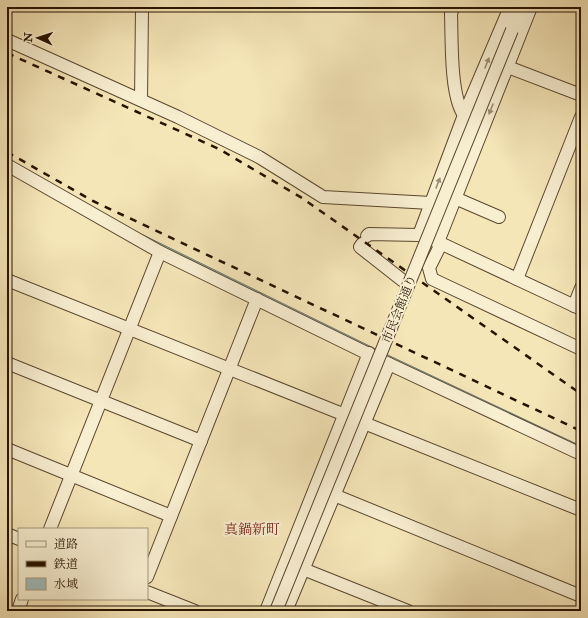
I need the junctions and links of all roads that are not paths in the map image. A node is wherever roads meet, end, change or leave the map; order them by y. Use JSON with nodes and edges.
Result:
{"nodes":[{"id":1,"x":142,"y":7,"type":"edge"},
{"id":2,"x":453,"y":7,"type":"edge"},
{"id":3,"x":510,"y":7,"type":"edge"},
{"id":4,"x":521,"y":7,"type":"edge"},
{"id":5,"x":531,"y":7,"type":"edge"},
{"id":6,"x":7,"y":40,"type":"edge"},
{"id":7,"x":508,"y":67,"type":"junction"},
{"id":8,"x":581,"y":95,"type":"edge"},
{"id":9,"x":141,"y":100,"type":"junction"},
{"id":10,"x":464,"y":115,"type":"junction"},
{"id":11,"x":581,"y":116,"type":"edge"},
{"id":12,"x":7,"y":165,"type":"edge"},
{"id":13,"x":455,"y":198,"type":"junction"},
{"id":14,"x":431,"y":203,"type":"junction"},
{"id":15,"x":499,"y":217,"type":"dead end"},
{"id":16,"x":419,"y":235,"type":"junction"},
{"id":17,"x":440,"y":243,"type":"junction"},
{"id":18,"x":160,"y":252,"type":"junction"},
{"id":19,"x":517,"y":279,"type":"junction"},
{"id":20,"x":7,"y":280,"type":"edge"},
{"id":21,"x":402,"y":280,"type":"dead end"},
{"id":22,"x":581,"y":288,"type":"edge"},
{"id":23,"x":257,"y":299,"type":"junction"},
{"id":24,"x":577,"y":308,"type":"edge"},
{"id":25,"x":129,"y":329,"type":"junction"},
{"id":26,"x":581,"y":349,"type":"edge"},
{"id":27,"x":369,"y":353,"type":"junction"},
{"id":28,"x":7,"y":363,"type":"edge"},
{"id":29,"x":389,"y":364,"type":"junction"},
{"id":30,"x":230,"y":368,"type":"junction"},
{"id":31,"x":101,"y":402,"type":"junction"},
{"id":32,"x":345,"y":415,"type":"junction"},
{"id":33,"x":364,"y":423,"type":"junction"},
{"id":34,"x":201,"y":441,"type":"junction"},
{"id":35,"x":7,"y":449,"type":"edge"},
{"id":36,"x":581,"y":454,"type":"edge"},
{"id":37,"x":72,"y":475,"type":"junction"},
{"id":38,"x":334,"y":495,"type":"junction"},
{"id":39,"x":581,"y":510,"type":"edge"},
{"id":40,"x":171,"y":516,"type":"junction"},
{"id":41,"x":50,"y":528,"type":"edge"},
{"id":42,"x":7,"y":534,"type":"edge"},
{"id":43,"x":18,"y":539,"type":"edge"},
{"id":44,"x":303,"y":569,"type":"junction"},
{"id":45,"x":148,"y":574,"type":"edge"},
{"id":46,"x":148,"y":592,"type":"edge"},
{"id":47,"x":581,"y":596,"type":"edge"},
{"id":48,"x":22,"y":600,"type":"edge"},
{"id":49,"x":18,"y":611,"type":"edge"},
{"id":50,"x":195,"y":611,"type":"edge"},
{"id":51,"x":266,"y":611,"type":"edge"},
{"id":52,"x":276,"y":611,"type":"edge"},
{"id":53,"x":286,"y":611,"type":"edge"},
{"id":54,"x":408,"y":611,"type":"edge"}],
"edges":[{"from":1,"to":9,"type":"street"},
{"from":2,"to":10,"type":"street"},
{"from":10,"to":3,"type":"street","one_way":true},
{"from":4,"to":52,"type":"street","name":"市民会館通り","bridge":true},
{"from":5,"to":7,"type":"street"},
{"from":6,"to":9,"type":"street"},
{"from":7,"to":8,"type":"street"},
{"from":7,"to":13,"type":"street","one_way":true},
{"from":9,"to":14,"type":"street"},
{"from":14,"to":10,"type":"street","one_way":true},
{"from":11,"to":19,"type":"street"},
{"from":12,"to":18,"type":"street"},
{"from":13,"to":15,"type":"street"},
{"from":13,"to":17,"type":"street"},
{"from":14,"to":16,"type":"street"},
{"from":16,"to":17,"type":"street"},
{"from":16,"to":21,"type":"street"},
{"from":17,"to":19,"type":"street"},
{"from":17,"to":26,"type":"street"},
{"from":18,"to":23,"type":"street"},
{"from":18,"to":25,"type":"street"},
{"from":19,"to":24,"type":"street"},
{"from":20,"to":25,"type":"street"},
{"from":22,"to":24,"type":"street"},
{"from":23,"to":27,"type":"street"},
{"from":23,"to":30,"type":"street"},
{"from":25,"to":30,"type":"street"},
{"from":25,"to":31,"type":"street"},
{"from":27,"to":29,"type":"street"},
{"from":27,"to":32,"type":"street"},
{"from":28,"to":31,"type":"street"},
{"from":29,"to":33,"type":"street"},
{"from":29,"to":36,"type":"street"},
{"from":30,"to":32,"type":"street"},
{"from":30,"to":34,"type":"street"},
{"from":31,"to":34,"type":"street"},
{"from":31,"to":37,"type":"street"},
{"from":32,"to":51,"type":"street"},
{"from":33,"to":38,"type":"street"},
{"from":33,"to":39,"type":"street"},
{"from":34,"to":40,"type":"street"},
{"from":35,"to":37,"type":"street"},
{"from":37,"to":40,"type":"street"},
{"from":37,"to":41,"type":"street"},
{"from":38,"to":44,"type":"street"},
{"from":38,"to":47,"type":"street"},
{"from":40,"to":45,"type":"street"},
{"from":42,"to":43,"type":"street"},
{"from":44,"to":53,"type":"street"},
{"from":44,"to":54,"type":"street"},
{"from":46,"to":50,"type":"street"},
{"from":48,"to":49,"type":"street"}]}
